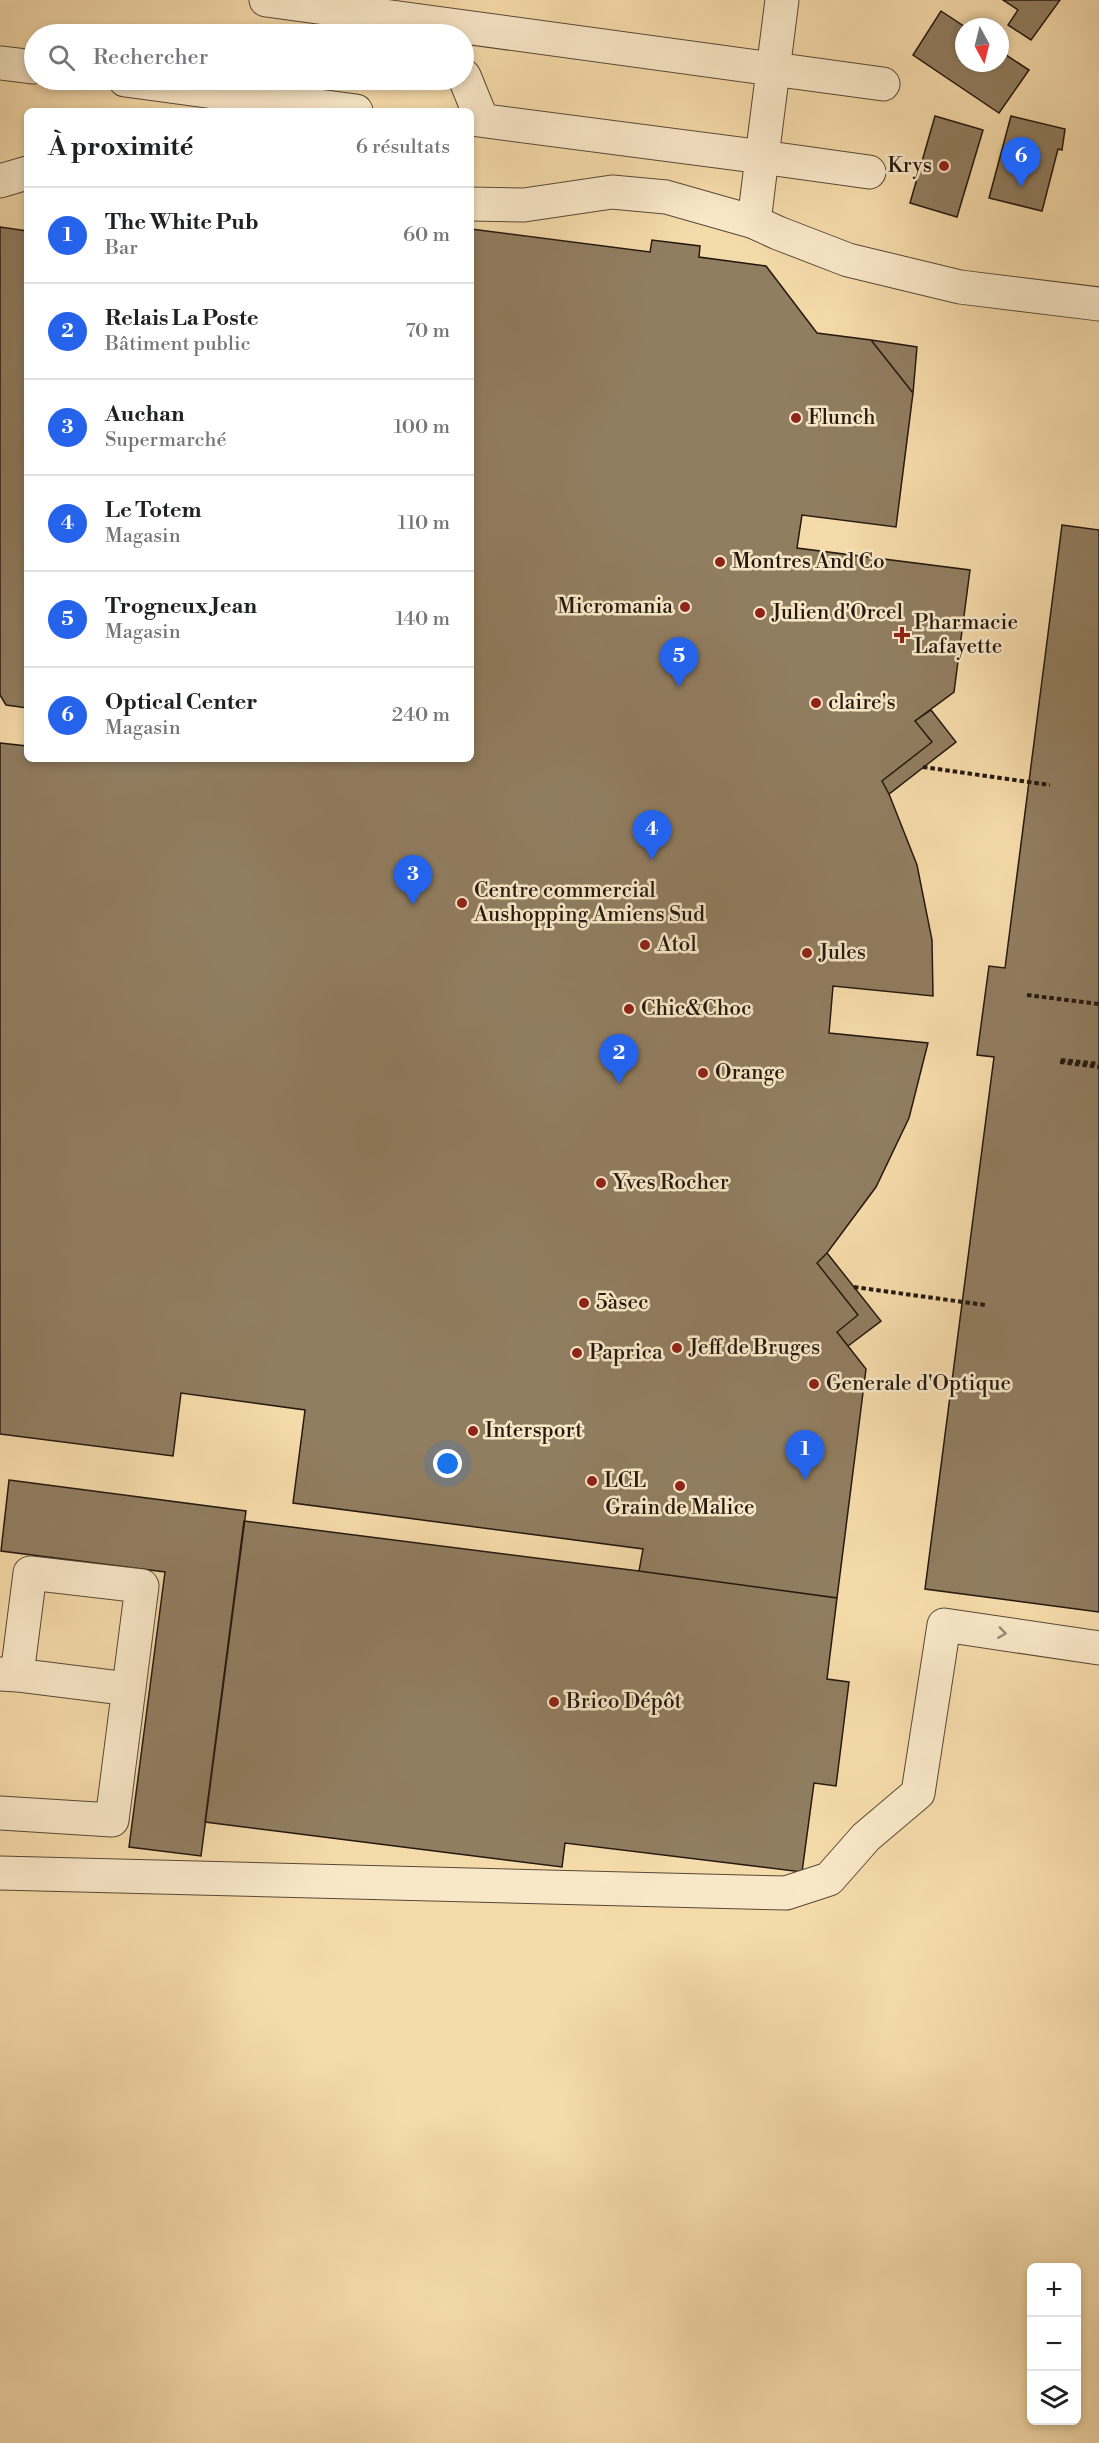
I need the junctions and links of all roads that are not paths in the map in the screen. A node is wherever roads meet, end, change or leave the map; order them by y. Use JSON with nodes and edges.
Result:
{"nodes":[{"id":1,"x":266,"y":0,"type":"edge"},
{"id":2,"x":782,"y":0,"type":"edge"},
{"id":3,"x":440,"y":19,"type":"edge"},
{"id":4,"x":473,"y":24,"type":"edge"},
{"id":5,"x":474,"y":24,"type":"edge"},
{"id":6,"x":0,"y":63,"type":"edge"},
{"id":7,"x":24,"y":66,"type":"edge"},
{"id":8,"x":774,"y":69,"type":"junction"},
{"id":9,"x":883,"y":84,"type":"dead end"},
{"id":10,"x":200,"y":90,"type":"edge"},
{"id":11,"x":468,"y":90,"type":"edge"},
{"id":12,"x":334,"y":108,"type":"edge"},
{"id":13,"x":474,"y":108,"type":"edge"},
{"id":14,"x":477,"y":119,"type":"edge"},
{"id":15,"x":762,"y":157,"type":"junction"},
{"id":16,"x":869,"y":172,"type":"dead end"},
{"id":17,"x":24,"y":174,"type":"edge"},
{"id":18,"x":0,"y":181,"type":"edge"},
{"id":19,"x":474,"y":204,"type":"edge"},
{"id":20,"x":754,"y":222,"type":"junction"},
{"id":21,"x":1099,"y":304,"type":"edge"},
{"id":22,"x":1099,"y":1648,"type":"edge"},
{"id":23,"x":9,"y":1675,"type":"edge"},
{"id":24,"x":129,"y":1689,"type":"junction"},
{"id":25,"x":0,"y":1813,"type":"edge"},
{"id":26,"x":0,"y":1873,"type":"edge"}],
"edges":[{"from":1,"to":3,"type":"street"},
{"from":2,"to":8,"type":"street"},
{"from":3,"to":4,"type":"street"},
{"from":5,"to":8,"type":"street"},
{"from":6,"to":7,"type":"street"},
{"from":8,"to":9,"type":"street"},
{"from":8,"to":15,"type":"street"},
{"from":10,"to":12,"type":"street"},
{"from":11,"to":13,"type":"street"},
{"from":14,"to":15,"type":"street"},
{"from":15,"to":16,"type":"street"},
{"from":15,"to":20,"type":"street"},
{"from":17,"to":18,"type":"street"},
{"from":19,"to":20,"type":"street"},
{"from":20,"to":21,"type":"street"},
{"from":26,"to":22,"type":"street","one_way":true},
{"from":23,"to":24,"type":"street"},
{"from":23,"to":24,"type":"street"},
{"from":24,"to":25,"type":"street"}]}
